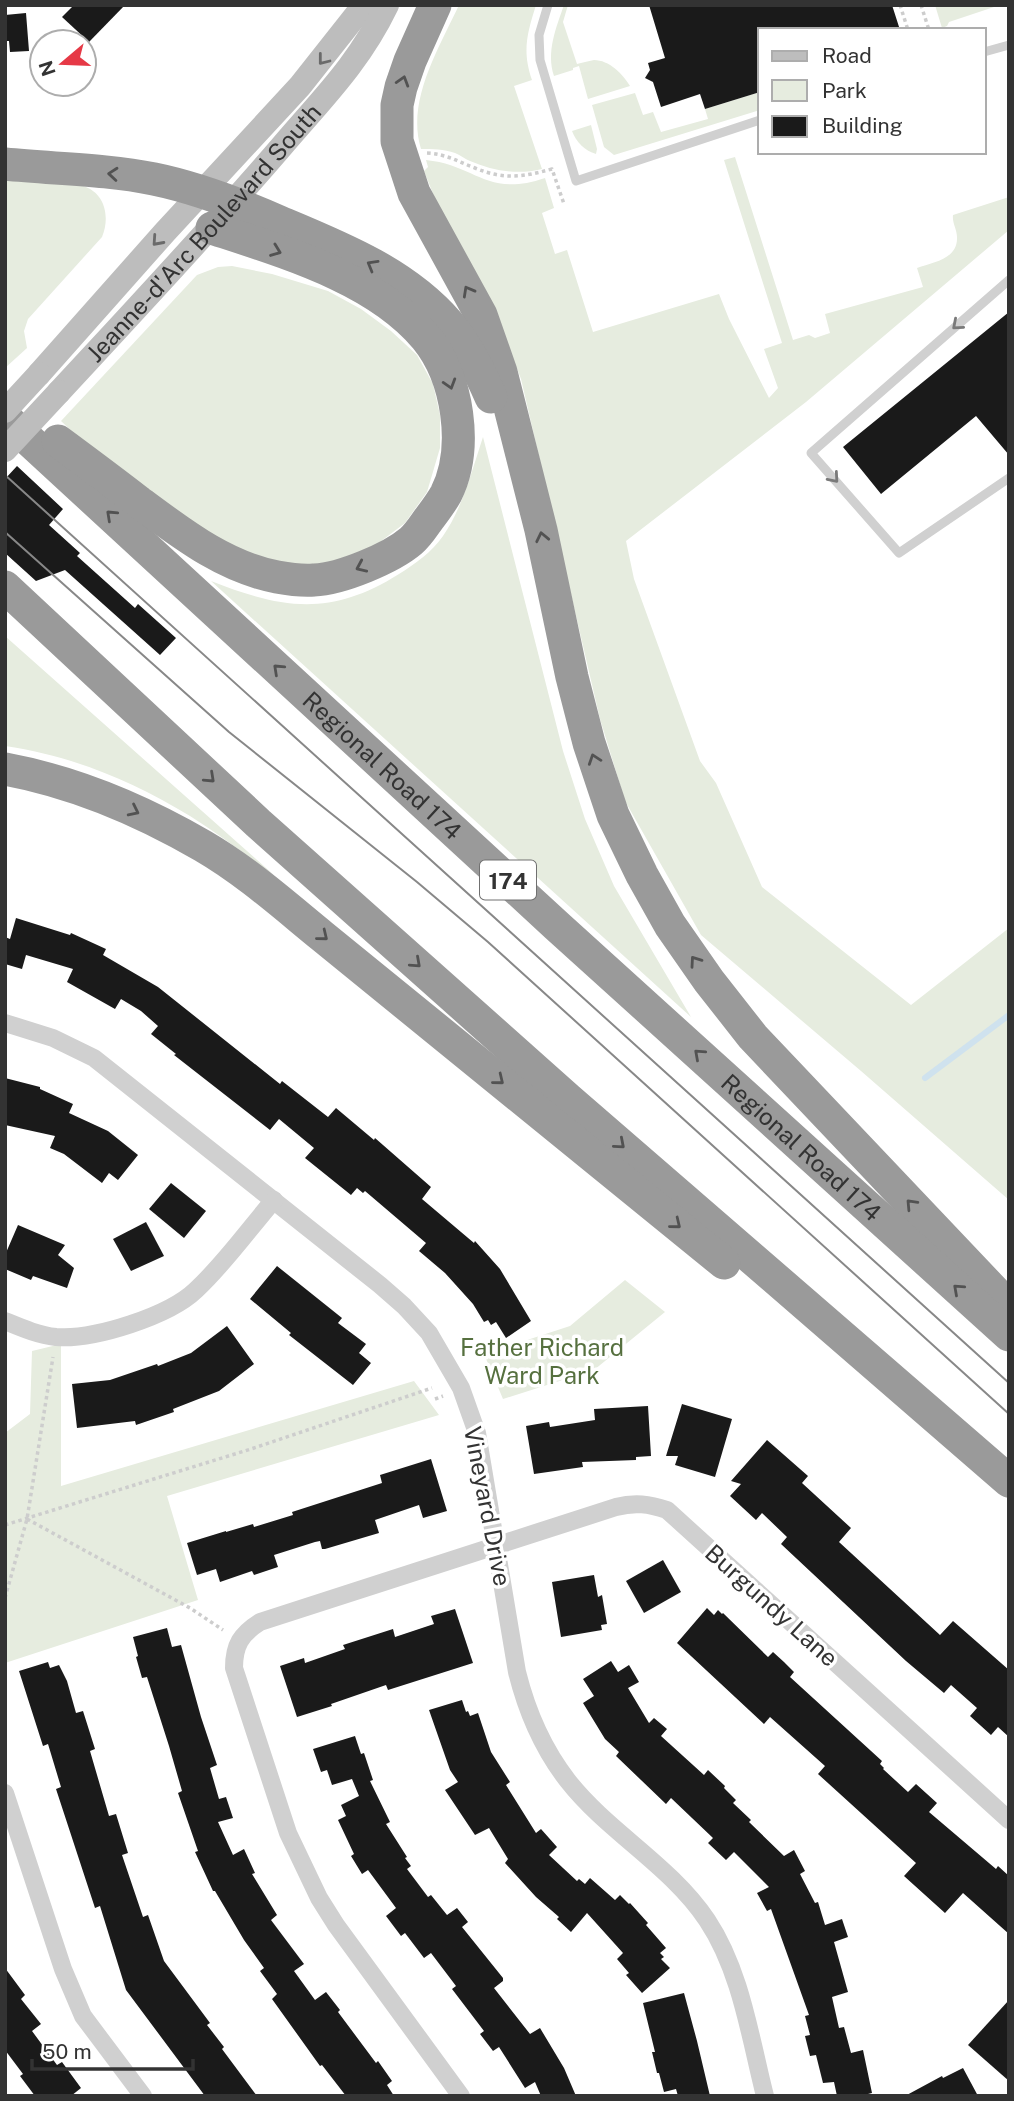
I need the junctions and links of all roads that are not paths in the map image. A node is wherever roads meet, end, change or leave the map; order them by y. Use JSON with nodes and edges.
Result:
{"nodes":[{"id":1,"x":364,"y":5,"type":"edge"},
{"id":2,"x":387,"y":5,"type":"edge"},
{"id":3,"x":435,"y":5,"type":"edge"},
{"id":4,"x":548,"y":5,"type":"edge"},
{"id":5,"x":1009,"y":44,"type":"edge"},
{"id":6,"x":986,"y":51,"type":"edge"},
{"id":7,"x":758,"y":122,"type":"edge"},
{"id":8,"x":5,"y":164,"type":"edge"},
{"id":9,"x":204,"y":192,"type":"junction"},
{"id":10,"x":235,"y":202,"type":"junction"},
{"id":11,"x":212,"y":228,"type":"junction"},
{"id":12,"x":1009,"y":280,"type":"edge"},
{"id":13,"x":5,"y":400,"type":"edge"},
{"id":14,"x":5,"y":411,"type":"edge"},
{"id":15,"x":5,"y":418,"type":"edge"},
{"id":16,"x":5,"y":450,"type":"edge"},
{"id":17,"x":526,"y":472,"type":"junction"},
{"id":18,"x":1009,"y":478,"type":"edge"},
{"id":19,"x":5,"y":587,"type":"edge"},
{"id":20,"x":5,"y":600,"type":"edge"},
{"id":21,"x":160,"y":732,"type":"junction"},
{"id":22,"x":5,"y":769,"type":"edge"},
{"id":23,"x":5,"y":1023,"type":"edge"},
{"id":24,"x":274,"y":1200,"type":"junction"},
{"id":25,"x":1009,"y":1307,"type":"edge"},
{"id":26,"x":5,"y":1321,"type":"edge"},
{"id":27,"x":1009,"y":1335,"type":"edge"},
{"id":28,"x":1009,"y":1481,"type":"edge"},
{"id":29,"x":1009,"y":1493,"type":"edge"},
{"id":30,"x":496,"y":1547,"type":"junction"},
{"id":31,"x":5,"y":1793,"type":"edge"},
{"id":32,"x":1009,"y":1820,"type":"edge"},
{"id":33,"x":143,"y":2096,"type":"edge"},
{"id":34,"x":461,"y":2096,"type":"edge"},
{"id":35,"x":765,"y":2096,"type":"edge"}],
"edges":[{"from":1,"to":9,"type":"main road","name":"Jeanne-d'Arc Boulevard South","one_way":true},
{"from":2,"to":10,"type":"main road","name":"Jeanne-d'Arc Boulevard South"},
{"from":17,"to":3,"type":"highway","one_way":true},
{"from":4,"to":7,"type":"lane"},
{"from":5,"to":6,"type":"lane"},
{"from":9,"to":8,"type":"highway","one_way":true},
{"from":9,"to":10,"type":"highway"},
{"from":9,"to":14,"type":"main road","name":"Jeanne-d'Arc Boulevard South","one_way":true,"bridge":true},
{"from":10,"to":11,"type":"main road","name":"Jeanne-d'Arc Boulevard South"},
{"from":17,"to":10,"type":"highway","one_way":true},
{"from":11,"to":13,"type":"highway","one_way":true},
{"from":11,"to":16,"type":"main road","name":"Jeanne-d'Arc Boulevard South","bridge":true},
{"from":12,"to":18,"type":"lane","one_way":true},
{"from":27,"to":15,"type":"highway","name":"Regional Road 174","number":"174","one_way":true},
{"from":25,"to":17,"type":"highway","one_way":true},
{"from":19,"to":21,"type":"highway"},
{"from":20,"to":21,"type":"highway"},
{"from":21,"to":28,"type":"highway","one_way":true},
{"from":22,"to":29,"type":"highway","one_way":true},
{"from":23,"to":24,"type":"street","name":"Vineyard Drive"},
{"from":24,"to":26,"type":"street"},
{"from":24,"to":30,"type":"street","name":"Vineyard Drive"},
{"from":30,"to":32,"type":"street","name":"Burgundy Lane"},
{"from":30,"to":34,"type":"street","name":"Burgundy Lane"},
{"from":30,"to":35,"type":"street","name":"Vineyard Drive"},
{"from":31,"to":33,"type":"street"}]}
